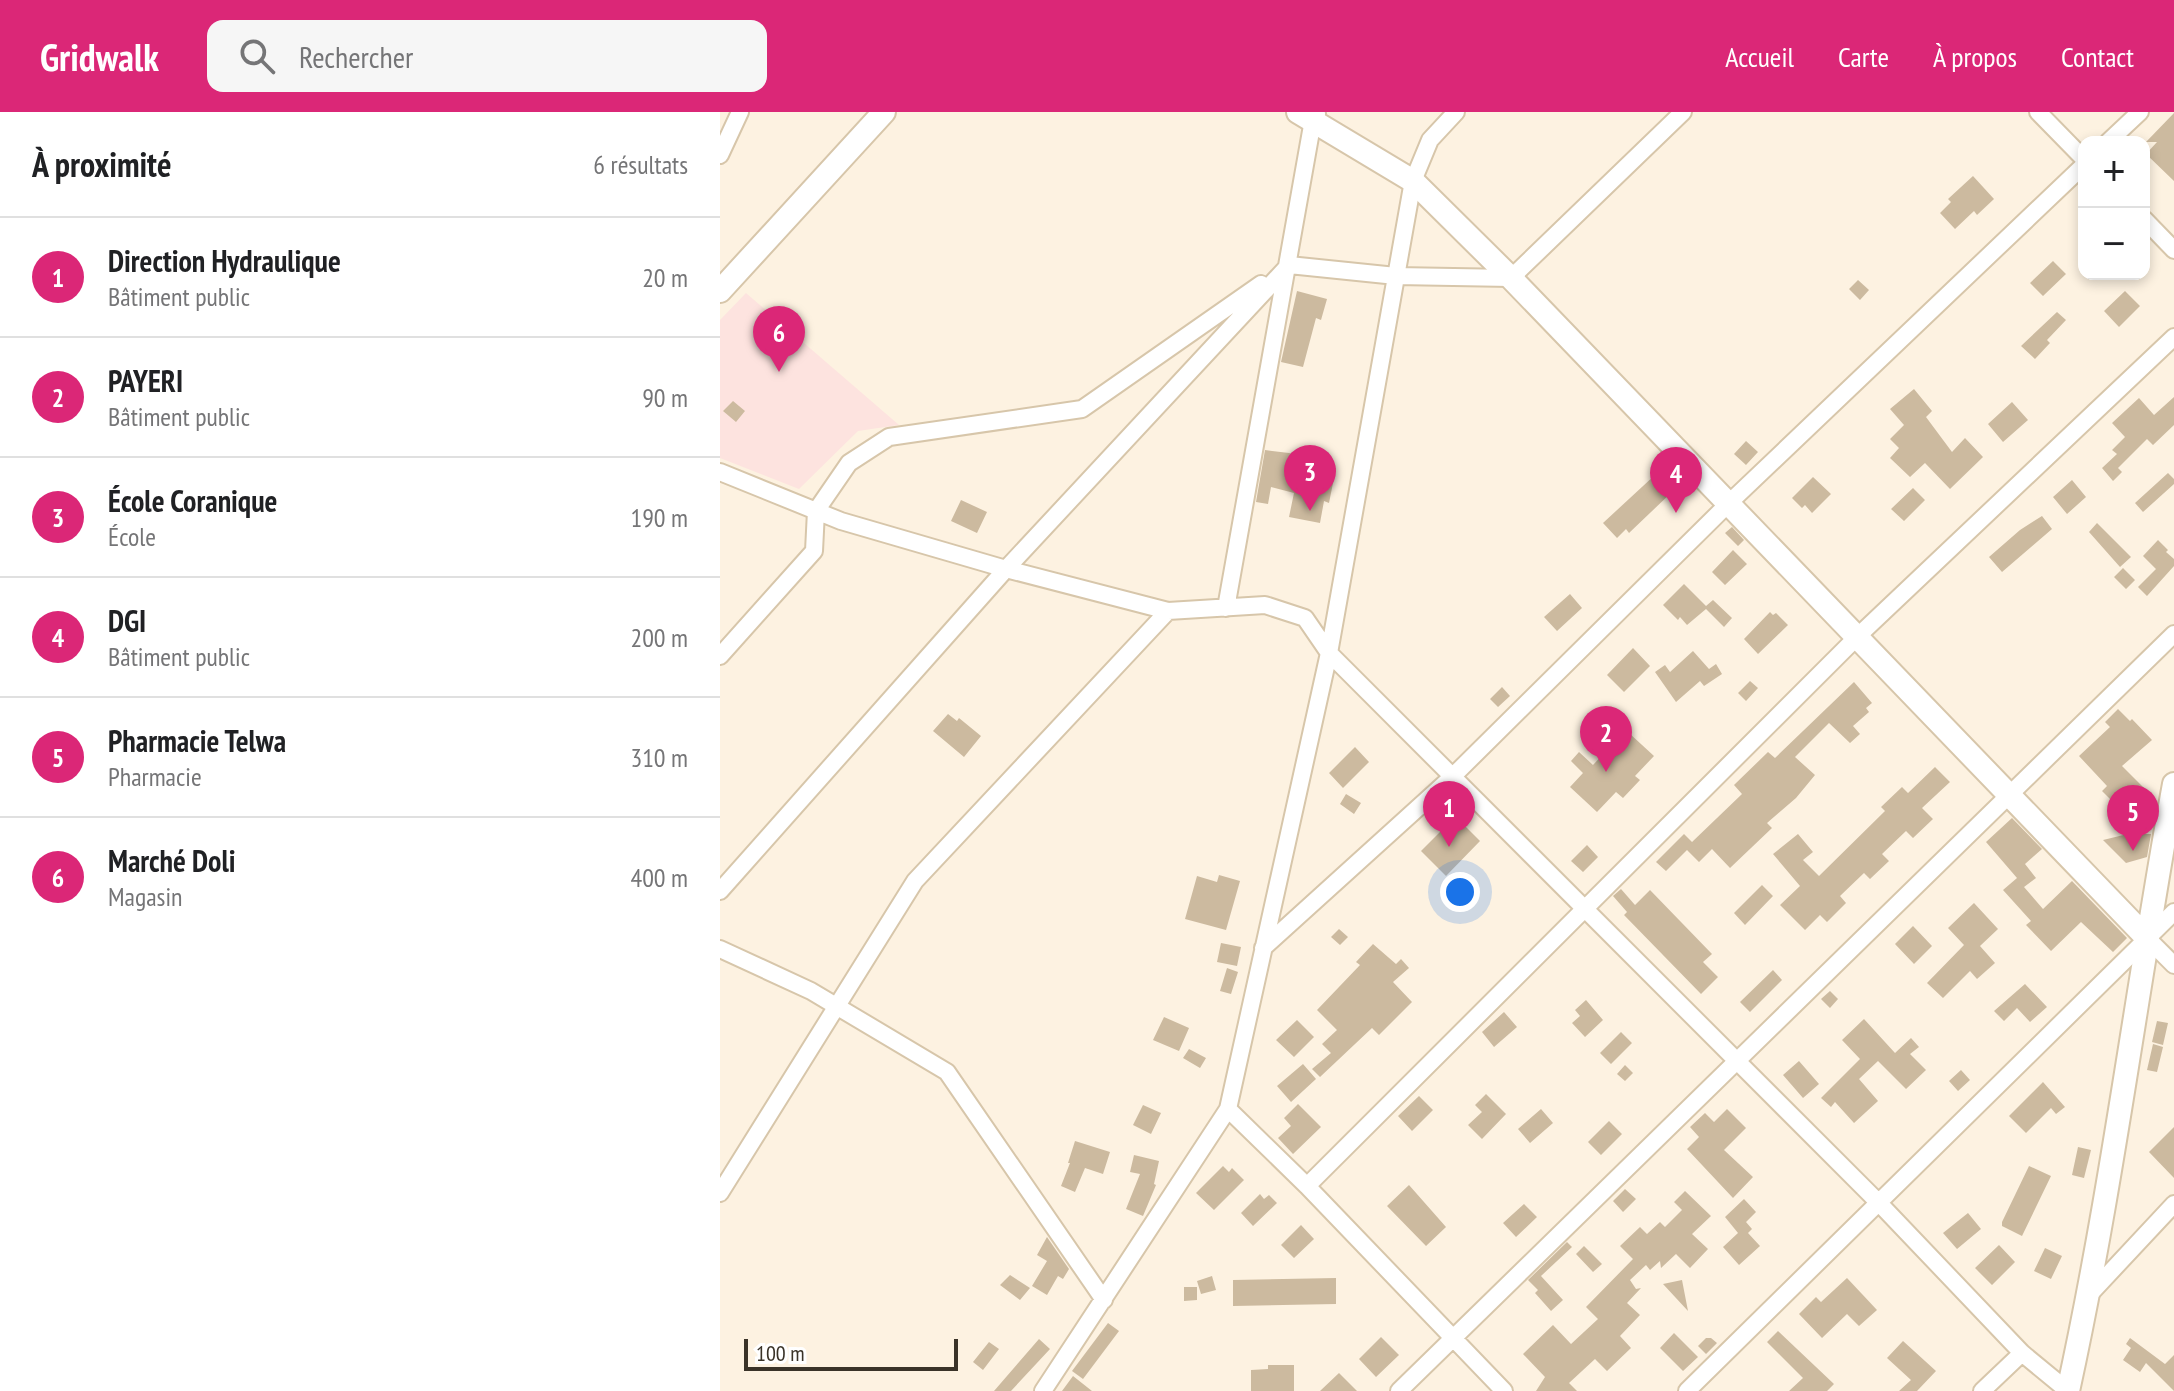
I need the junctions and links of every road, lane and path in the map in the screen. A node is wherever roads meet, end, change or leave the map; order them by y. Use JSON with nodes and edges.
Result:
{"nodes":[{"id":1,"x":740,"y":112,"type":"edge"},
{"id":2,"x":884,"y":112,"type":"edge"},
{"id":3,"x":1456,"y":112,"type":"edge"},
{"id":4,"x":1683,"y":112,"type":"edge"},
{"id":5,"x":2038,"y":112,"type":"edge"},
{"id":6,"x":2140,"y":112,"type":"edge"},
{"id":7,"x":1310,"y":115,"type":"edge"},
{"id":8,"x":2114,"y":136,"type":"edge"},
{"id":9,"x":2078,"y":153,"type":"edge"},
{"id":10,"x":720,"y":155,"type":"edge"},
{"id":11,"x":2078,"y":171,"type":"edge"},
{"id":12,"x":1413,"y":181,"type":"junction"},
{"id":13,"x":2150,"y":225,"type":"edge"},
{"id":14,"x":2174,"y":250,"type":"edge"},
{"id":15,"x":1289,"y":265,"type":"junction"},
{"id":16,"x":1396,"y":276,"type":"junction"},
{"id":17,"x":1511,"y":278,"type":"junction"},
{"id":18,"x":720,"y":291,"type":"edge"},
{"id":19,"x":2174,"y":337,"type":"edge"},
{"id":20,"x":720,"y":472,"type":"edge"},
{"id":21,"x":1729,"y":503,"type":"junction"},
{"id":22,"x":816,"y":511,"type":"junction"},
{"id":23,"x":1006,"y":569,"type":"junction"},
{"id":24,"x":1226,"y":608,"type":"junction"},
{"id":25,"x":1168,"y":611,"type":"junction"},
{"id":26,"x":2174,"y":634,"type":"edge"},
{"id":27,"x":1857,"y":637,"type":"junction"},
{"id":28,"x":1329,"y":653,"type":"junction"},
{"id":29,"x":720,"y":656,"type":"edge"},
{"id":30,"x":1452,"y":777,"type":"junction"},
{"id":31,"x":2174,"y":784,"type":"edge"},
{"id":32,"x":2009,"y":795,"type":"junction"},
{"id":33,"x":720,"y":891,"type":"edge"},
{"id":34,"x":1584,"y":908,"type":"junction"},
{"id":35,"x":2174,"y":912,"type":"edge"},
{"id":36,"x":2146,"y":937,"type":"junction"},
{"id":37,"x":1263,"y":948,"type":"junction"},
{"id":38,"x":720,"y":949,"type":"edge"},
{"id":39,"x":2174,"y":965,"type":"edge"},
{"id":40,"x":838,"y":1007,"type":"junction"},
{"id":41,"x":1737,"y":1060,"type":"junction"},
{"id":42,"x":1228,"y":1109,"type":"junction"},
{"id":43,"x":1307,"y":1186,"type":"junction"},
{"id":44,"x":720,"y":1193,"type":"edge"},
{"id":45,"x":1879,"y":1203,"type":"junction"},
{"id":46,"x":2174,"y":1204,"type":"edge"},
{"id":47,"x":2089,"y":1295,"type":"junction"},
{"id":48,"x":1104,"y":1300,"type":"junction"},
{"id":49,"x":1453,"y":1337,"type":"junction"},
{"id":50,"x":2022,"y":1353,"type":"junction"},
{"id":51,"x":1043,"y":1391,"type":"edge"},
{"id":52,"x":1399,"y":1391,"type":"edge"},
{"id":53,"x":1504,"y":1391,"type":"edge"},
{"id":54,"x":1687,"y":1391,"type":"edge"},
{"id":55,"x":1982,"y":1391,"type":"edge"},
{"id":56,"x":2068,"y":1391,"type":"edge"}],
"edges":[{"from":1,"to":10,"type":"street"},
{"from":2,"to":18,"type":"street"},
{"from":3,"to":12,"type":"street"},
{"from":4,"to":17,"type":"street"},
{"from":5,"to":9,"type":"street"},
{"from":6,"to":8,"type":"street"},
{"from":7,"to":12,"type":"street"},
{"from":7,"to":15,"type":"street"},
{"from":11,"to":21,"type":"street"},
{"from":12,"to":16,"type":"street"},
{"from":12,"to":17,"type":"street"},
{"from":13,"to":14,"type":"street"},
{"from":15,"to":16,"type":"street"},
{"from":15,"to":22,"type":"street"},
{"from":15,"to":23,"type":"street"},
{"from":15,"to":24,"type":"street"},
{"from":16,"to":17,"type":"street"},
{"from":16,"to":28,"type":"street"},
{"from":17,"to":21,"type":"street"},
{"from":19,"to":27,"type":"street"},
{"from":20,"to":22,"type":"street"},
{"from":21,"to":27,"type":"street"},
{"from":21,"to":30,"type":"street"},
{"from":22,"to":23,"type":"street"},
{"from":22,"to":29,"type":"street"},
{"from":23,"to":25,"type":"street"},
{"from":23,"to":33,"type":"street"},
{"from":24,"to":25,"type":"street"},
{"from":24,"to":28,"type":"street"},
{"from":25,"to":40,"type":"street"},
{"from":26,"to":32,"type":"street"},
{"from":27,"to":32,"type":"street"},
{"from":27,"to":34,"type":"street"},
{"from":28,"to":30,"type":"street"},
{"from":28,"to":37,"type":"street"},
{"from":30,"to":34,"type":"street"},
{"from":30,"to":37,"type":"street"},
{"from":31,"to":36,"type":"street"},
{"from":32,"to":36,"type":"street"},
{"from":32,"to":41,"type":"street"},
{"from":34,"to":41,"type":"street"},
{"from":34,"to":43,"type":"street"},
{"from":35,"to":36,"type":"street"},
{"from":36,"to":39,"type":"street"},
{"from":36,"to":45,"type":"street"},
{"from":36,"to":47,"type":"street"},
{"from":37,"to":42,"type":"street"},
{"from":38,"to":40,"type":"street"},
{"from":40,"to":44,"type":"street"},
{"from":40,"to":48,"type":"street"},
{"from":41,"to":45,"type":"street"},
{"from":41,"to":49,"type":"street"},
{"from":42,"to":43,"type":"street"},
{"from":42,"to":48,"type":"street"},
{"from":43,"to":49,"type":"street"},
{"from":45,"to":50,"type":"street"},
{"from":45,"to":54,"type":"street"},
{"from":46,"to":47,"type":"street"},
{"from":47,"to":56,"type":"street"},
{"from":48,"to":51,"type":"street"},
{"from":49,"to":52,"type":"street"},
{"from":49,"to":53,"type":"street"},
{"from":50,"to":55,"type":"street"},
{"from":50,"to":56,"type":"street"}]}
